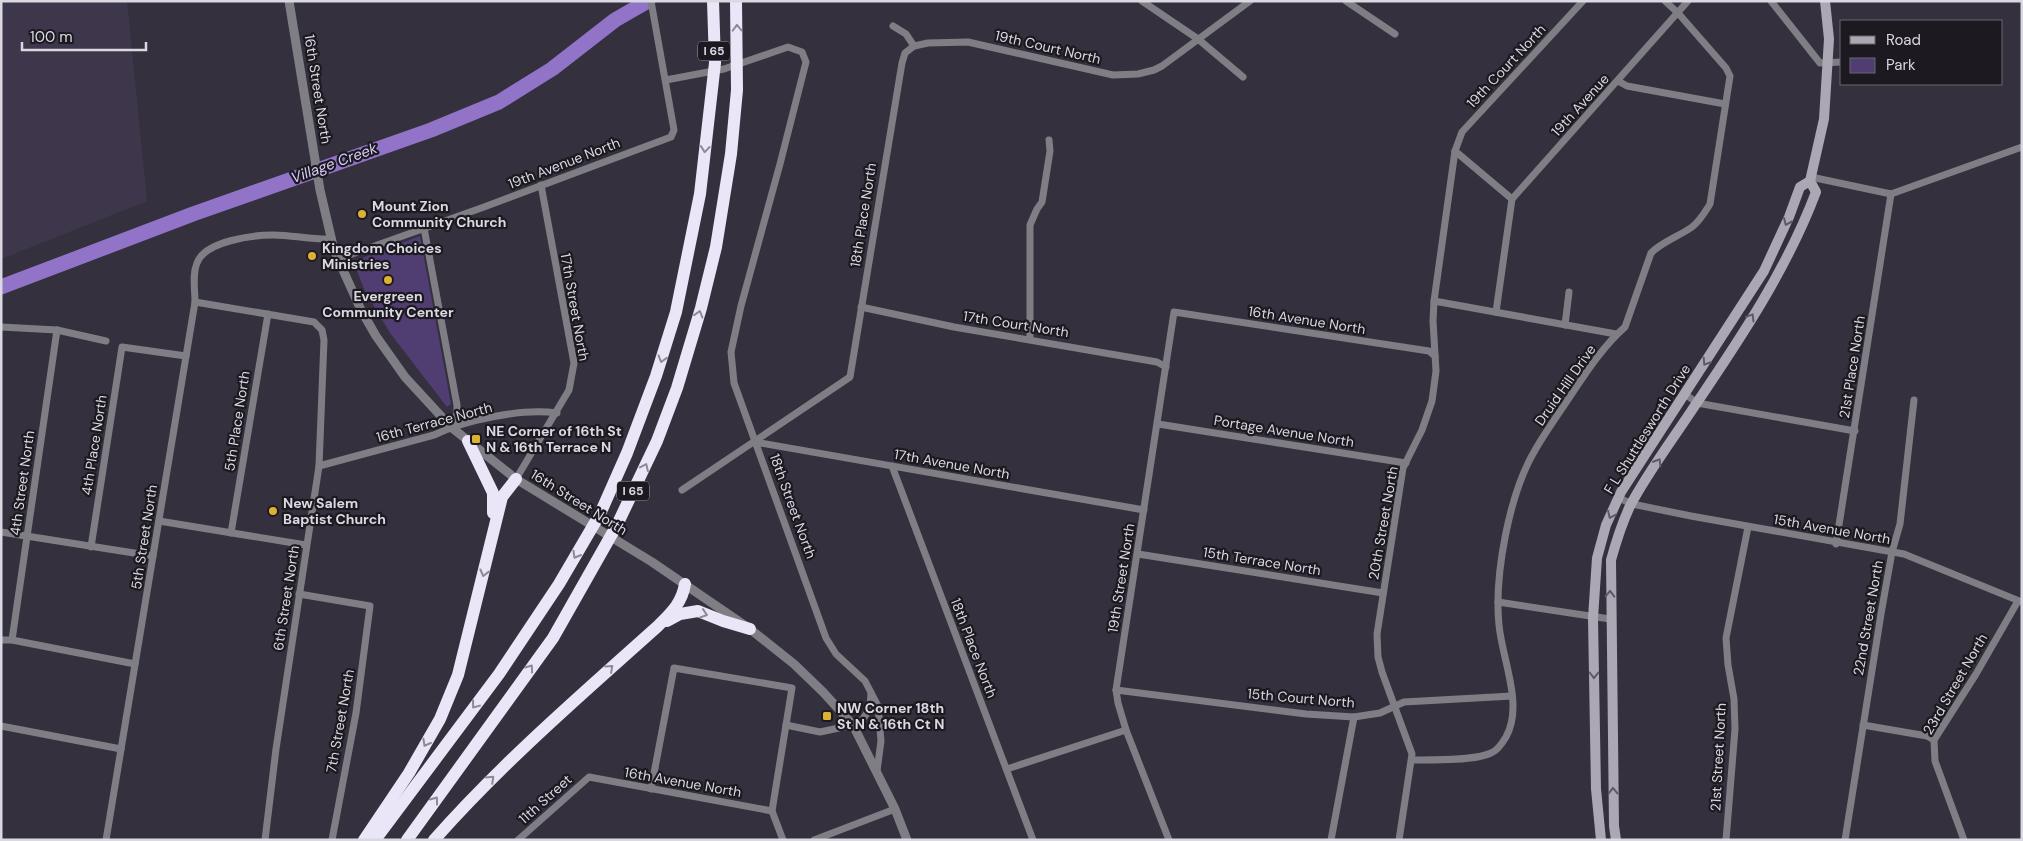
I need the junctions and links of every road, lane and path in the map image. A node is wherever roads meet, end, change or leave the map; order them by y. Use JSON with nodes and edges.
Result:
{"nodes":[{"id":1,"x":290,"y":1,"type":"edge"},
{"id":2,"x":651,"y":1,"type":"edge"},
{"id":3,"x":713,"y":1,"type":"edge"},
{"id":4,"x":736,"y":1,"type":"edge"},
{"id":5,"x":1142,"y":1,"type":"edge"},
{"id":6,"x":1346,"y":1,"type":"edge"},
{"id":7,"x":1582,"y":1,"type":"edge"},
{"id":8,"x":1665,"y":1,"type":"edge"},
{"id":9,"x":1688,"y":1,"type":"edge"},
{"id":10,"x":1772,"y":1,"type":"edge"},
{"id":11,"x":1826,"y":1,"type":"edge"},
{"id":12,"x":1245,"y":2,"type":"edge"},
{"id":13,"x":1678,"y":13,"type":"junction"},
{"id":14,"x":893,"y":26,"type":"dead end"},
{"id":15,"x":1395,"y":34,"type":"dead end"},
{"id":16,"x":1198,"y":39,"type":"junction"},
{"id":17,"x":914,"y":46,"type":"junction"},
{"id":18,"x":1840,"y":62,"type":"edge"},
{"id":19,"x":1826,"y":64,"type":"junction"},
{"id":20,"x":1243,"y":77,"type":"dead end"},
{"id":21,"x":666,"y":80,"type":"junction"},
{"id":22,"x":1618,"y":81,"type":"junction"},
{"id":23,"x":1725,"y":104,"type":"junction"},
{"id":24,"x":1049,"y":140,"type":"dead end"},
{"id":25,"x":2022,"y":146,"type":"edge"},
{"id":26,"x":1455,"y":151,"type":"junction"},
{"id":27,"x":1811,"y":179,"type":"junction"},
{"id":28,"x":541,"y":185,"type":"junction"},
{"id":29,"x":1891,"y":194,"type":"junction"},
{"id":30,"x":1512,"y":200,"type":"junction"},
{"id":31,"x":424,"y":228,"type":"junction"},
{"id":32,"x":332,"y":238,"type":"junction"},
{"id":33,"x":338,"y":259,"type":"junction"},
{"id":34,"x":1569,"y":292,"type":"dead end"},
{"id":35,"x":1434,"y":301,"type":"junction"},
{"id":36,"x":196,"y":302,"type":"junction"},
{"id":37,"x":861,"y":307,"type":"junction"},
{"id":38,"x":1174,"y":312,"type":"joint"},
{"id":39,"x":1496,"y":312,"type":"junction"},
{"id":40,"x":268,"y":314,"type":"junction"},
{"id":41,"x":1565,"y":324,"type":"junction"},
{"id":42,"x":1,"y":326,"type":"edge"},
{"id":43,"x":57,"y":330,"type":"junction"},
{"id":44,"x":1616,"y":334,"type":"junction"},
{"id":45,"x":1030,"y":339,"type":"junction"},
{"id":46,"x":106,"y":341,"type":"dead end"},
{"id":47,"x":186,"y":356,"type":"junction"},
{"id":48,"x":1435,"y":356,"type":"junction"},
{"id":49,"x":1166,"y":367,"type":"junction"},
{"id":50,"x":1684,"y":394,"type":"junction"},
{"id":51,"x":1914,"y":400,"type":"dead end"},
{"id":52,"x":1697,"y":402,"type":"junction"},
{"id":53,"x":556,"y":413,"type":"junction"},
{"id":54,"x":1158,"y":424,"type":"junction"},
{"id":55,"x":451,"y":427,"type":"junction"},
{"id":56,"x":1855,"y":432,"type":"junction"},
{"id":57,"x":468,"y":441,"type":"junction"},
{"id":58,"x":755,"y":442,"type":"junction"},
{"id":59,"x":1406,"y":463,"type":"junction"},
{"id":60,"x":318,"y":466,"type":"junction"},
{"id":61,"x":892,"y":466,"type":"junction"},
{"id":62,"x":516,"y":479,"type":"junction"},
{"id":63,"x":682,"y":490,"type":"dead end"},
{"id":64,"x":1618,"y":498,"type":"junction"},
{"id":65,"x":1632,"y":504,"type":"junction"},
{"id":66,"x":1144,"y":510,"type":"junction"},
{"id":67,"x":159,"y":521,"type":"junction"},
{"id":68,"x":1748,"y":528,"type":"junction"},
{"id":69,"x":1,"y":532,"type":"edge"},
{"id":70,"x":231,"y":533,"type":"junction"},
{"id":71,"x":26,"y":536,"type":"junction"},
{"id":72,"x":490,"y":544,"type":"junction"},
{"id":73,"x":1836,"y":544,"type":"junction"},
{"id":74,"x":306,"y":545,"type":"junction"},
{"id":75,"x":91,"y":547,"type":"junction"},
{"id":76,"x":1892,"y":552,"type":"junction"},
{"id":77,"x":1138,"y":554,"type":"junction"},
{"id":78,"x":153,"y":556,"type":"junction"},
{"id":79,"x":685,"y":584,"type":"junction"},
{"id":80,"x":1383,"y":593,"type":"junction"},
{"id":81,"x":299,"y":594,"type":"junction"},
{"id":82,"x":2020,"y":601,"type":"edge"},
{"id":83,"x":1498,"y":602,"type":"junction"},
{"id":84,"x":1593,"y":618,"type":"junction"},
{"id":85,"x":1610,"y":619,"type":"junction"},
{"id":86,"x":658,"y":626,"type":"junction"},
{"id":87,"x":750,"y":629,"type":"junction"},
{"id":88,"x":1,"y":640,"type":"edge"},
{"id":89,"x":12,"y":640,"type":"junction"},
{"id":90,"x":135,"y":664,"type":"junction"},
{"id":91,"x":1116,"y":690,"type":"junction"},
{"id":92,"x":871,"y":693,"type":"junction"},
{"id":93,"x":1512,"y":696,"type":"junction"},
{"id":94,"x":1394,"y":706,"type":"junction"},
{"id":95,"x":1354,"y":717,"type":"junction"},
{"id":96,"x":786,"y":725,"type":"junction"},
{"id":97,"x":853,"y":725,"type":"junction"},
{"id":98,"x":1,"y":726,"type":"edge"},
{"id":99,"x":1863,"y":726,"type":"junction"},
{"id":100,"x":1126,"y":730,"type":"junction"},
{"id":101,"x":1934,"y":740,"type":"junction"},
{"id":102,"x":121,"y":749,"type":"junction"},
{"id":103,"x":1412,"y":760,"type":"junction"},
{"id":104,"x":1007,"y":769,"type":"junction"},
{"id":105,"x":877,"y":772,"type":"junction"},
{"id":106,"x":589,"y":777,"type":"joint"},
{"id":107,"x":651,"y":789,"type":"junction"},
{"id":108,"x":895,"y":809,"type":"junction"},
{"id":109,"x":772,"y":811,"type":"junction"},
{"id":110,"x":106,"y":840,"type":"edge"},
{"id":111,"x":265,"y":840,"type":"edge"},
{"id":112,"x":332,"y":840,"type":"edge"},
{"id":113,"x":364,"y":840,"type":"edge"},
{"id":114,"x":375,"y":840,"type":"edge"},
{"id":115,"x":406,"y":840,"type":"edge"},
{"id":116,"x":434,"y":840,"type":"edge"},
{"id":117,"x":518,"y":840,"type":"edge"},
{"id":118,"x":783,"y":840,"type":"edge"},
{"id":119,"x":814,"y":840,"type":"edge"},
{"id":120,"x":907,"y":840,"type":"edge"},
{"id":121,"x":1034,"y":840,"type":"edge"},
{"id":122,"x":1169,"y":840,"type":"edge"},
{"id":123,"x":1331,"y":840,"type":"edge"},
{"id":124,"x":1399,"y":840,"type":"edge"},
{"id":125,"x":1601,"y":840,"type":"edge"},
{"id":126,"x":1616,"y":840,"type":"edge"},
{"id":127,"x":1726,"y":840,"type":"edge"},
{"id":128,"x":1845,"y":840,"type":"edge"},
{"id":129,"x":1964,"y":840,"type":"edge"}],
"edges":[{"from":1,"to":32,"type":"street","name":"16th Street North"},
{"from":2,"to":21,"type":"street"},
{"from":3,"to":114,"type":"highway","number":"I 65","one_way":true},
{"from":115,"to":4,"type":"highway","number":"I 65","one_way":true},
{"from":5,"to":16,"type":"street"},
{"from":6,"to":15,"type":"street"},
{"from":7,"to":26,"type":"street","name":"19th Court North"},
{"from":8,"to":13,"type":"street","name":"Druid Hill Drive"},
{"from":9,"to":13,"type":"street"},
{"from":10,"to":19,"type":"street"},
{"from":11,"to":19,"type":"main road","name":"F L Shuttlesworth Drive"},
{"from":12,"to":16,"type":"street","name":"19th Court North"},
{"from":13,"to":22,"type":"street","name":"19th Avenue"},
{"from":13,"to":23,"type":"street","name":"Druid Hill Drive"},
{"from":14,"to":17,"type":"street"},
{"from":16,"to":17,"type":"street","name":"19th Court North"},
{"from":16,"to":20,"type":"street"},
{"from":17,"to":37,"type":"street","name":"18th Place North"},
{"from":18,"to":19,"type":"street"},
{"from":19,"to":27,"type":"main road","name":"F L Shuttlesworth Drive"},
{"from":21,"to":28,"type":"street","name":"19th Avenue North"},
{"from":21,"to":58,"type":"street","name":"18th Street North"},
{"from":22,"to":23,"type":"street"},
{"from":22,"to":30,"type":"street","name":"19th Avenue"},
{"from":23,"to":44,"type":"street","name":"Druid Hill Drive"},
{"from":24,"to":45,"type":"street"},
{"from":25,"to":29,"type":"street"},
{"from":26,"to":30,"type":"street"},
{"from":26,"to":35,"type":"street","name":"20th Street North"},
{"from":27,"to":29,"type":"street"},
{"from":27,"to":50,"type":"main road","name":"F L Shuttlesworth Drive","one_way":true},
{"from":52,"to":27,"type":"main road","name":"F L Shuttlesworth Drive","one_way":true},
{"from":28,"to":31,"type":"street","name":"19th Avenue North"},
{"from":28,"to":53,"type":"street","name":"17th Street North"},
{"from":29,"to":56,"type":"street","name":"21st Place North"},
{"from":30,"to":39,"type":"street"},
{"from":31,"to":33,"type":"street","name":"19th Avenue North"},
{"from":31,"to":55,"type":"street"},
{"from":32,"to":33,"type":"street","name":"16th Street North"},
{"from":32,"to":36,"type":"street","name":"5th Street North"},
{"from":33,"to":55,"type":"street","name":"16th Street North"},
{"from":34,"to":41,"type":"street"},
{"from":35,"to":39,"type":"street"},
{"from":35,"to":48,"type":"street","name":"20th Street North"},
{"from":36,"to":40,"type":"street"},
{"from":36,"to":47,"type":"street","name":"5th Street North"},
{"from":37,"to":45,"type":"street","name":"17th Court North"},
{"from":37,"to":58,"type":"street","name":"18th Place North"},
{"from":38,"to":48,"type":"street","name":"16th Avenue North"},
{"from":38,"to":49,"type":"street","name":"19th Street North"},
{"from":39,"to":41,"type":"street"},
{"from":40,"to":60,"type":"street","name":"6th Street North"},
{"from":40,"to":70,"type":"street","name":"5th Place North"},
{"from":41,"to":44,"type":"street"},
{"from":42,"to":43,"type":"street"},
{"from":43,"to":46,"type":"street"},
{"from":43,"to":71,"type":"street","name":"4th Street North"},
{"from":44,"to":83,"type":"street","name":"Druid Hill Drive"},
{"from":45,"to":49,"type":"street","name":"17th Court North"},
{"from":47,"to":67,"type":"street","name":"5th Street North"},
{"from":47,"to":75,"type":"street","name":"4th Place North"},
{"from":48,"to":59,"type":"street","name":"20th Street North"},
{"from":49,"to":54,"type":"street","name":"19th Street North"},
{"from":50,"to":52,"type":"street"},
{"from":50,"to":64,"type":"main road","name":"F L Shuttlesworth Drive"},
{"from":51,"to":76,"type":"street","name":"22nd Street North"},
{"from":52,"to":56,"type":"street"},
{"from":65,"to":52,"type":"main road","name":"F L Shuttlesworth Drive","one_way":true},
{"from":53,"to":55,"type":"street","name":"16th Terrace North"},
{"from":53,"to":62,"type":"street","name":"17th Street North"},
{"from":54,"to":59,"type":"street","name":"Portage Avenue North"},
{"from":54,"to":66,"type":"street","name":"19th Street North"},
{"from":55,"to":57,"type":"street","name":"16th Street North"},
{"from":55,"to":60,"type":"street","name":"16th Terrace North"},
{"from":56,"to":73,"type":"street","name":"21st Place North"},
{"from":57,"to":62,"type":"street","name":"16th Street North"},
{"from":57,"to":72,"type":"highway"},
{"from":58,"to":61,"type":"street","name":"17th Avenue North"},
{"from":58,"to":63,"type":"street"},
{"from":58,"to":92,"type":"street","name":"18th Street North"},
{"from":59,"to":80,"type":"street","name":"20th Street North"},
{"from":60,"to":74,"type":"street","name":"6th Street North"},
{"from":61,"to":66,"type":"street","name":"17th Avenue North"},
{"from":61,"to":104,"type":"street","name":"18th Place North"},
{"from":62,"to":72,"type":"highway"},
{"from":62,"to":79,"type":"street","name":"16th Street North"},
{"from":64,"to":65,"type":"street","name":"15th Avenue North"},
{"from":64,"to":84,"type":"main road","name":"F L Shuttlesworth Drive","one_way":true},
{"from":65,"to":68,"type":"street","name":"15th Avenue North"},
{"from":85,"to":65,"type":"main road","name":"F L Shuttlesworth Drive","one_way":true},
{"from":66,"to":77,"type":"street","name":"19th Street North"},
{"from":67,"to":70,"type":"street"},
{"from":67,"to":78,"type":"street","name":"5th Street North"},
{"from":68,"to":73,"type":"street","name":"15th Avenue North"},
{"from":68,"to":127,"type":"street","name":"21st Street North"},
{"from":69,"to":71,"type":"street"},
{"from":70,"to":74,"type":"street"},
{"from":71,"to":75,"type":"street"},
{"from":71,"to":89,"type":"street","name":"4th Street North"},
{"from":72,"to":113,"type":"highway","one_way":true},
{"from":73,"to":76,"type":"street","name":"15th Avenue North"},
{"from":74,"to":81,"type":"street","name":"6th Street North"},
{"from":75,"to":78,"type":"street"},
{"from":76,"to":82,"type":"street","name":"15th Avenue North"},
{"from":76,"to":99,"type":"street","name":"22nd Street North"},
{"from":77,"to":80,"type":"street","name":"15th Terrace North"},
{"from":77,"to":91,"type":"street","name":"19th Street North"},
{"from":78,"to":90,"type":"street","name":"5th Street North"},
{"from":79,"to":86,"type":"highway"},
{"from":79,"to":87,"type":"street","name":"16th Street North"},
{"from":80,"to":94,"type":"street","name":"20th Street North"},
{"from":81,"to":111,"type":"street","name":"6th Street North"},
{"from":81,"to":112,"type":"street","name":"7th Street North"},
{"from":82,"to":101,"type":"street","name":"23rd Street North"},
{"from":83,"to":84,"type":"street"},
{"from":83,"to":93,"type":"street","name":"Druid Hill Drive"},
{"from":84,"to":85,"type":"street"},
{"from":84,"to":125,"type":"main road","name":"F L Shuttlesworth Drive","one_way":true},
{"from":126,"to":85,"type":"main road","name":"F L Shuttlesworth Drive","one_way":true},
{"from":86,"to":87,"type":"highway","one_way":true},
{"from":116,"to":86,"type":"highway","one_way":true},
{"from":87,"to":97,"type":"street","name":"16th Street North"},
{"from":88,"to":89,"type":"street"},
{"from":89,"to":90,"type":"street"},
{"from":90,"to":102,"type":"street","name":"5th Street North"},
{"from":91,"to":95,"type":"street","name":"15th Court North"},
{"from":91,"to":100,"type":"street","name":"19th Street North"},
{"from":92,"to":97,"type":"street"},
{"from":92,"to":105,"type":"street","name":"18th Street North"},
{"from":93,"to":94,"type":"street","name":"15th Court North"},
{"from":93,"to":103,"type":"street","name":"Druid Hill Drive"},
{"from":94,"to":95,"type":"street","name":"15th Court North"},
{"from":94,"to":103,"type":"street","name":"20th Street North"},
{"from":95,"to":123,"type":"street"},
{"from":96,"to":97,"type":"street"},
{"from":96,"to":107,"type":"street"},
{"from":96,"to":109,"type":"street"},
{"from":97,"to":105,"type":"street","name":"16th Street North"},
{"from":98,"to":102,"type":"street"},
{"from":99,"to":101,"type":"street"},
{"from":99,"to":128,"type":"street","name":"22nd Street North"},
{"from":100,"to":104,"type":"street"},
{"from":100,"to":122,"type":"street","name":"19th Street North"},
{"from":101,"to":129,"type":"street","name":"23rd Street North"},
{"from":102,"to":110,"type":"street","name":"5th Street North"},
{"from":103,"to":124,"type":"street","name":"20th Street North"},
{"from":104,"to":121,"type":"street","name":"18th Place North"},
{"from":105,"to":108,"type":"street"},
{"from":106,"to":107,"type":"street","name":"16th Avenue North"},
{"from":106,"to":117,"type":"street","name":"11th Street"},
{"from":107,"to":109,"type":"street","name":"16th Avenue North"},
{"from":108,"to":119,"type":"street"},
{"from":108,"to":120,"type":"street"},
{"from":109,"to":118,"type":"street"}]}
